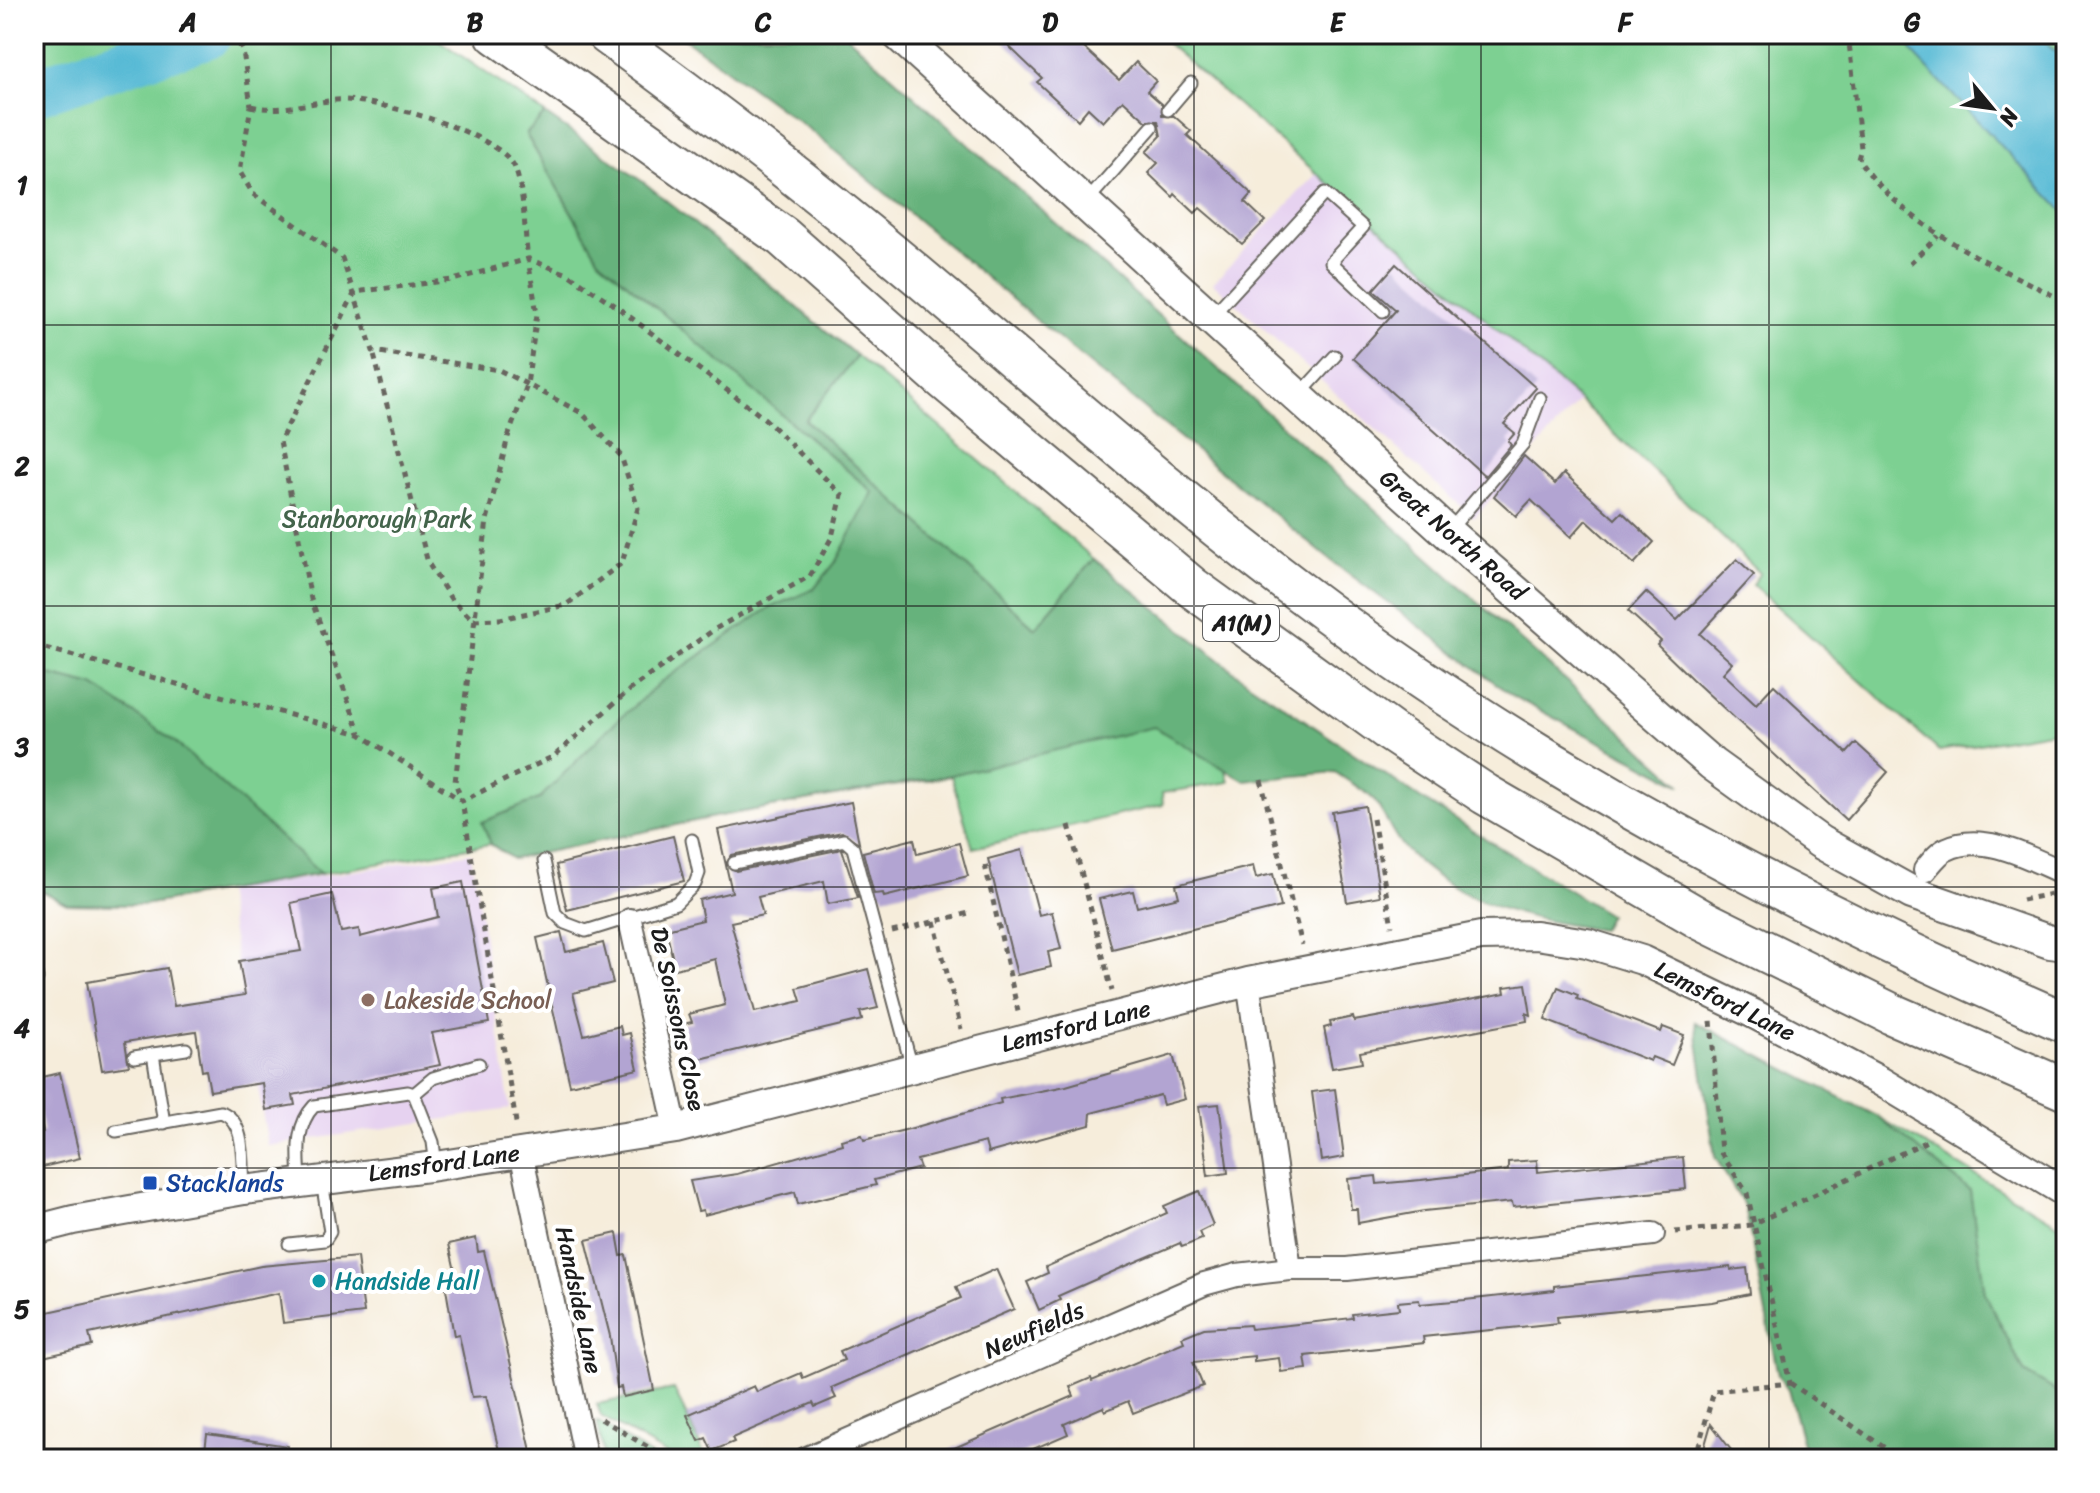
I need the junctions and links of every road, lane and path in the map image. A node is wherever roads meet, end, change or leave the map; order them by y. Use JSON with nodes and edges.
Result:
{"nodes":[{"id":1,"x":233,"y":34,"type":"edge"},
{"id":2,"x":496,"y":34,"type":"edge"},
{"id":3,"x":607,"y":34,"type":"edge"},
{"id":4,"x":898,"y":34,"type":"edge"},
{"id":5,"x":1848,"y":34,"type":"edge"},
{"id":6,"x":1191,"y":83,"type":"dead end"},
{"id":7,"x":251,"y":106,"type":"junction"},
{"id":8,"x":1168,"y":110,"type":"dead end"},
{"id":9,"x":1152,"y":127,"type":"dead end"},
{"id":10,"x":1084,"y":204,"type":"junction"},
{"id":11,"x":1938,"y":236,"type":"junction"},
{"id":12,"x":528,"y":259,"type":"junction"},
{"id":13,"x":1910,"y":263,"type":"dead end"},
{"id":14,"x":355,"y":292,"type":"junction"},
{"id":15,"x":2066,"y":302,"type":"edge"},
{"id":16,"x":1383,"y":311,"type":"dead end"},
{"id":17,"x":1210,"y":318,"type":"junction"},
{"id":18,"x":373,"y":351,"type":"junction"},
{"id":19,"x":1335,"y":356,"type":"dead end"},
{"id":20,"x":527,"y":385,"type":"junction"},
{"id":21,"x":1297,"y":396,"type":"junction"},
{"id":22,"x":1540,"y":398,"type":"dead end"},
{"id":23,"x":1447,"y":532,"type":"junction"},
{"id":24,"x":473,"y":620,"type":"junction"},
{"id":25,"x":34,"y":645,"type":"edge"},
{"id":26,"x":360,"y":734,"type":"junction"},
{"id":27,"x":1261,"y":780,"type":"dead end"},
{"id":28,"x":462,"y":801,"type":"junction"},
{"id":29,"x":1373,"y":819,"type":"dead end"},
{"id":30,"x":1069,"y":825,"type":"dead end"},
{"id":31,"x":692,"y":840,"type":"dead end"},
{"id":32,"x":544,"y":861,"type":"dead end"},
{"id":33,"x":734,"y":863,"type":"dead end"},
{"id":34,"x":985,"y":865,"type":"dead end"},
{"id":35,"x":1925,"y":870,"type":"dead end"},
{"id":36,"x":2066,"y":874,"type":"edge"},
{"id":37,"x":973,"y":912,"type":"dead end"},
{"id":38,"x":630,"y":920,"type":"junction"},
{"id":39,"x":934,"y":921,"type":"junction"},
{"id":40,"x":876,"y":936,"type":"junction"},
{"id":41,"x":2066,"y":944,"type":"edge"},
{"id":42,"x":1396,"y":951,"type":"junction"},
{"id":43,"x":34,"y":962,"type":"edge"},
{"id":44,"x":1309,"y":969,"type":"junction"},
{"id":45,"x":1248,"y":982,"type":"junction"},
{"id":46,"x":34,"y":983,"type":"edge"},
{"id":47,"x":1709,"y":991,"type":"junction"},
{"id":48,"x":1118,"y":1015,"type":"junction"},
{"id":49,"x":2066,"y":1023,"type":"edge"},
{"id":50,"x":1024,"y":1040,"type":"junction"},
{"id":51,"x":186,"y":1049,"type":"dead end"},
{"id":52,"x":153,"y":1054,"type":"junction"},
{"id":53,"x":967,"y":1054,"type":"junction"},
{"id":54,"x":134,"y":1057,"type":"dead end"},
{"id":55,"x":479,"y":1064,"type":"dead end"},
{"id":56,"x":912,"y":1069,"type":"junction"},
{"id":57,"x":2066,"y":1090,"type":"edge"},
{"id":58,"x":414,"y":1094,"type":"junction"},
{"id":59,"x":164,"y":1123,"type":"junction"},
{"id":60,"x":1959,"y":1126,"type":"junction"},
{"id":61,"x":676,"y":1129,"type":"junction"},
{"id":62,"x":116,"y":1131,"type":"dead end"},
{"id":63,"x":521,"y":1152,"type":"junction"},
{"id":64,"x":436,"y":1166,"type":"junction"},
{"id":65,"x":311,"y":1182,"type":"junction"},
{"id":66,"x":244,"y":1190,"type":"junction"},
{"id":67,"x":2066,"y":1193,"type":"edge"},
{"id":68,"x":1751,"y":1225,"type":"junction"},
{"id":69,"x":34,"y":1230,"type":"edge"},
{"id":70,"x":1653,"y":1234,"type":"joint"},
{"id":71,"x":289,"y":1244,"type":"dead end"},
{"id":72,"x":1290,"y":1269,"type":"junction"},
{"id":73,"x":1790,"y":1383,"type":"junction"},
{"id":74,"x":577,"y":1417,"type":"junction"},
{"id":75,"x":586,"y":1459,"type":"edge"},
{"id":76,"x":668,"y":1459,"type":"edge"},
{"id":77,"x":805,"y":1459,"type":"edge"},
{"id":78,"x":1695,"y":1459,"type":"edge"},
{"id":79,"x":1901,"y":1459,"type":"edge"}],
"edges":[{"from":1,"to":7,"type":"path"},
{"from":2,"to":57,"type":"highway","number":"A1(M)"},
{"from":3,"to":49,"type":"highway","number":"A1(M)"},
{"from":4,"to":10,"type":"main road","name":"Great North Road"},
{"from":5,"to":11,"type":"path"},
{"from":6,"to":8,"type":"lane"},
{"from":7,"to":12,"type":"path"},
{"from":7,"to":14,"type":"path"},
{"from":9,"to":10,"type":"lane"},
{"from":10,"to":17,"type":"main road","name":"Great North Road"},
{"from":11,"to":13,"type":"path"},
{"from":11,"to":15,"type":"path"},
{"from":12,"to":14,"type":"path"},
{"from":12,"to":20,"type":"path"},
{"from":12,"to":28,"type":"path"},
{"from":14,"to":18,"type":"path"},
{"from":14,"to":26,"type":"path"},
{"from":16,"to":17,"type":"lane"},
{"from":17,"to":21,"type":"main road","name":"Great North Road"},
{"from":18,"to":20,"type":"path"},
{"from":18,"to":24,"type":"path"},
{"from":19,"to":21,"type":"lane"},
{"from":20,"to":24,"type":"path"},
{"from":20,"to":24,"type":"path"},
{"from":21,"to":23,"type":"main road","name":"Great North Road"},
{"from":22,"to":23,"type":"lane"},
{"from":23,"to":41,"type":"main road","name":"Great North Road"},
{"from":24,"to":28,"type":"path"},
{"from":25,"to":26,"type":"path"},
{"from":26,"to":28,"type":"path"},
{"from":27,"to":44,"type":"path"},
{"from":28,"to":63,"type":"path"},
{"from":29,"to":42,"type":"path"},
{"from":30,"to":48,"type":"path"},
{"from":31,"to":38,"type":"lane"},
{"from":32,"to":38,"type":"lane"},
{"from":33,"to":40,"type":"lane"},
{"from":34,"to":50,"type":"path"},
{"from":35,"to":36,"type":"street"},
{"from":37,"to":39,"type":"path"},
{"from":38,"to":61,"type":"street","name":"De Soissons Close"},
{"from":39,"to":40,"type":"path"},
{"from":39,"to":53,"type":"path"},
{"from":40,"to":56,"type":"lane"},
{"from":42,"to":44,"type":"street","name":"Lemsford Lane"},
{"from":42,"to":47,"type":"street","name":"Lemsford Lane"},
{"from":43,"to":46,"type":"lane"},
{"from":44,"to":45,"type":"street","name":"Lemsford Lane"},
{"from":45,"to":48,"type":"street","name":"Lemsford Lane"},
{"from":45,"to":72,"type":"street"},
{"from":47,"to":60,"type":"street","name":"Lemsford Lane"},
{"from":47,"to":68,"type":"path"},
{"from":48,"to":50,"type":"street","name":"Lemsford Lane"},
{"from":50,"to":53,"type":"street","name":"Lemsford Lane"},
{"from":51,"to":52,"type":"lane"},
{"from":52,"to":54,"type":"lane"},
{"from":52,"to":59,"type":"lane"},
{"from":53,"to":56,"type":"street","name":"Lemsford Lane"},
{"from":55,"to":58,"type":"lane"},
{"from":56,"to":61,"type":"street","name":"Lemsford Lane"},
{"from":58,"to":64,"type":"lane"},
{"from":58,"to":65,"type":"lane"},
{"from":59,"to":62,"type":"lane"},
{"from":59,"to":66,"type":"lane"},
{"from":60,"to":67,"type":"street","name":"Lemsford Lane"},
{"from":60,"to":68,"type":"path"},
{"from":61,"to":63,"type":"street","name":"Lemsford Lane"},
{"from":63,"to":64,"type":"street","name":"Lemsford Lane"},
{"from":63,"to":74,"type":"street","name":"Handside Lane"},
{"from":64,"to":65,"type":"street","name":"Lemsford Lane"},
{"from":65,"to":66,"type":"street","name":"Lemsford Lane"},
{"from":65,"to":71,"type":"lane"},
{"from":66,"to":69,"type":"street","name":"Lemsford Lane"},
{"from":68,"to":70,"type":"path"},
{"from":68,"to":73,"type":"path"},
{"from":70,"to":72,"type":"street","name":"Newfields"},
{"from":72,"to":77,"type":"street","name":"Newfields"},
{"from":73,"to":78,"type":"path"},
{"from":73,"to":79,"type":"path"},
{"from":74,"to":75,"type":"street","name":"Handside Lane"},
{"from":74,"to":76,"type":"path"}]}
